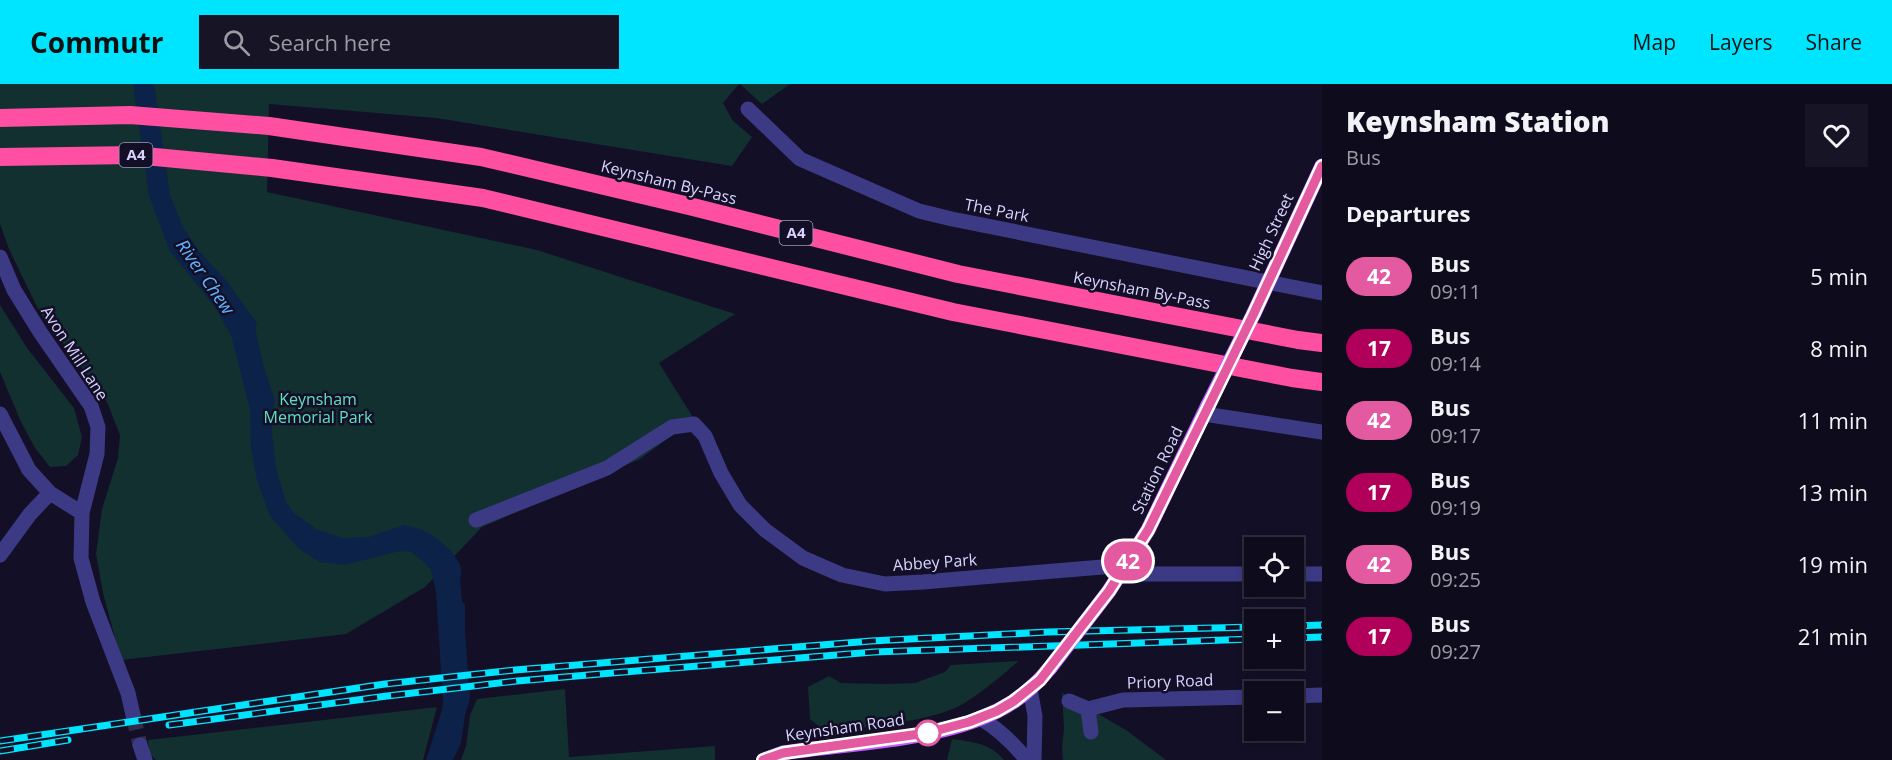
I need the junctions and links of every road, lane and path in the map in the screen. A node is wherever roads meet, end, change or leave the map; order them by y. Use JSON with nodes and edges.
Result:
{"nodes":[{"id":1,"x":748,"y":109,"type":"dead end"},
{"id":2,"x":0,"y":118,"type":"edge"},
{"id":3,"x":0,"y":157,"type":"edge"},
{"id":4,"x":1322,"y":166,"type":"edge"},
{"id":5,"x":0,"y":257,"type":"edge"},
{"id":6,"x":1267,"y":282,"type":"junction"},
{"id":7,"x":1322,"y":293,"type":"edge"},
{"id":8,"x":1254,"y":313,"type":"joint"},
{"id":9,"x":1322,"y":343,"type":"edge"},
{"id":10,"x":1322,"y":382,"type":"edge"},
{"id":11,"x":1206,"y":409,"type":"junction"},
{"id":12,"x":0,"y":414,"type":"edge"},
{"id":13,"x":1322,"y":432,"type":"edge"},
{"id":14,"x":51,"y":493,"type":"junction"},
{"id":15,"x":82,"y":513,"type":"junction"},
{"id":16,"x":476,"y":520,"type":"dead end"},
{"id":17,"x":0,"y":555,"type":"edge"},
{"id":18,"x":1123,"y":569,"type":"junction"},
{"id":19,"x":1244,"y":574,"type":"edge"},
{"id":20,"x":1304,"y":574,"type":"edge"},
{"id":21,"x":1322,"y":574,"type":"edge"},
{"id":22,"x":1030,"y":689,"type":"junction"},
{"id":23,"x":1322,"y":695,"type":"edge"},
{"id":24,"x":1304,"y":696,"type":"edge"},
{"id":25,"x":1244,"y":697,"type":"edge"},
{"id":26,"x":1069,"y":701,"type":"dead end"},
{"id":27,"x":1088,"y":709,"type":"junction"},
{"id":28,"x":133,"y":715,"type":"tunnel mouth"},
{"id":29,"x":980,"y":718,"type":"junction"},
{"id":30,"x":1091,"y":732,"type":"dead end"},
{"id":31,"x":764,"y":760,"type":"edge"},
{"id":32,"x":1027,"y":760,"type":"edge"},
{"id":33,"x":1034,"y":760,"type":"edge"}],
"edges":[{"from":1,"to":6,"type":"street","name":"The Park"},
{"from":2,"to":9,"type":"highway","name":"Keynsham By-Pass","number":"A4"},
{"from":3,"to":10,"type":"highway","number":"A4"},
{"from":4,"to":6,"type":"main road","name":"High Street"},
{"from":5,"to":15,"type":"street","name":"Avon Mill Lane"},
{"from":6,"to":7,"type":"street","name":"The Park"},
{"from":6,"to":8,"type":"main road","name":"High Street"},
{"from":8,"to":11,"type":"main road","name":"Station Road","bridge":true},
{"from":11,"to":13,"type":"street"},
{"from":11,"to":18,"type":"main road","name":"Station Road"},
{"from":12,"to":14,"type":"street"},
{"from":14,"to":15,"type":"street"},
{"from":14,"to":17,"type":"street"},
{"from":15,"to":28,"type":"street","name":"Avon Mill Lane"},
{"from":16,"to":18,"type":"street","name":"Abbey Park"},
{"from":18,"to":19,"type":"street","name":"Abbey Park"},
{"from":18,"to":22,"type":"main road","name":"Station Road","bridge":true},
{"from":20,"to":21,"type":"street"},
{"from":22,"to":29,"type":"main road","name":"Keynsham Road"},
{"from":22,"to":33,"type":"street"},
{"from":23,"to":24,"type":"street"},
{"from":25,"to":27,"type":"street","name":"Priory Road"},
{"from":26,"to":27,"type":"street"},
{"from":27,"to":30,"type":"street"},
{"from":29,"to":31,"type":"main road","name":"Keynsham Road"},
{"from":29,"to":32,"type":"street"}]}
